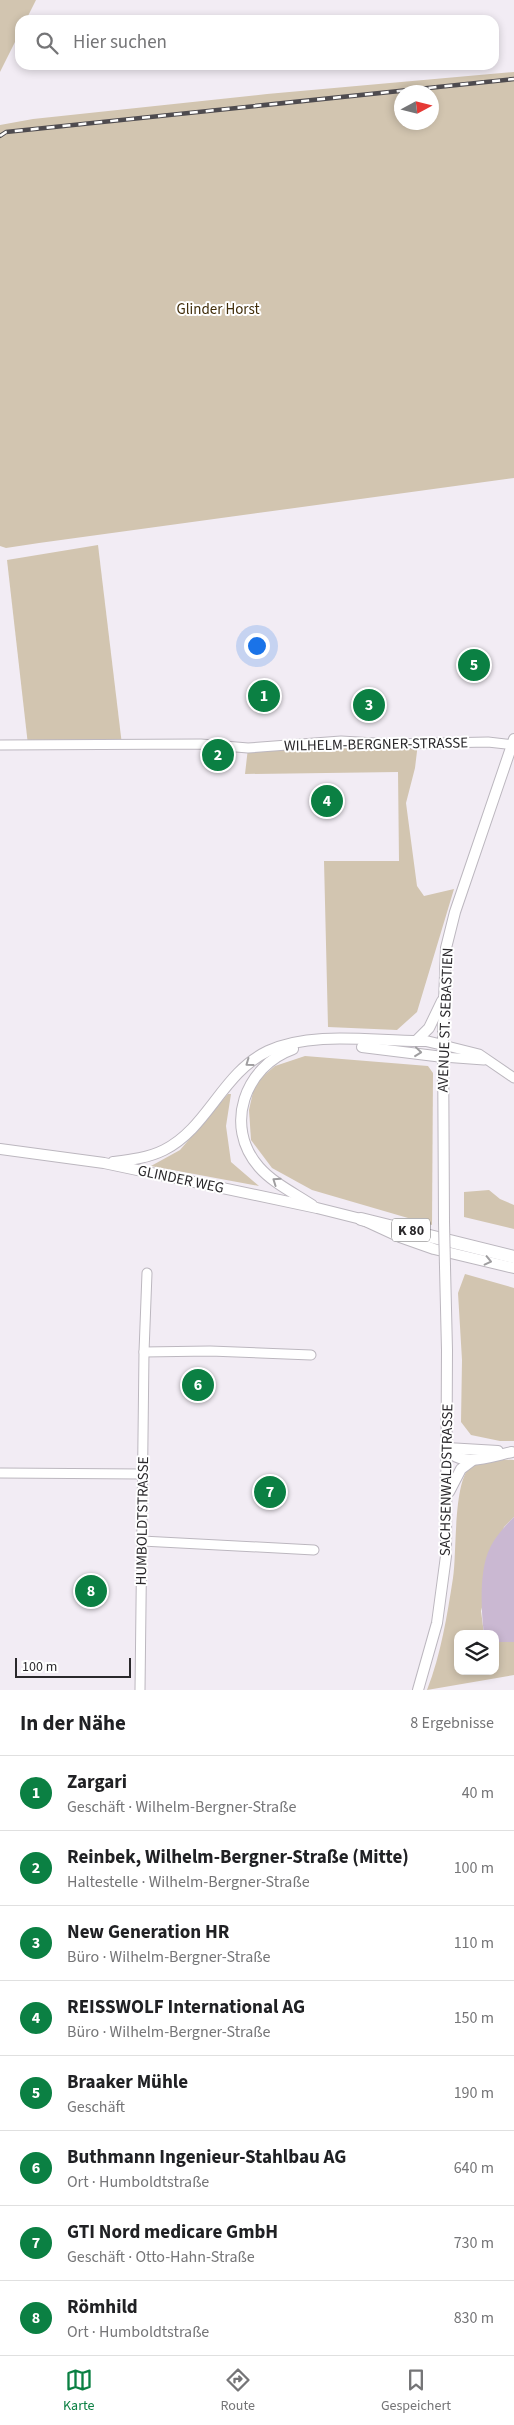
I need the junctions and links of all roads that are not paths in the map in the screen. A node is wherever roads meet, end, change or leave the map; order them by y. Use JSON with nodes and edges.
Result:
{"nodes":[{"id":1,"x":514,"y":743,"type":"edge"},
{"id":2,"x":0,"y":745,"type":"edge"},
{"id":3,"x":444,"y":996,"type":"junction"},
{"id":4,"x":416,"y":1041,"type":"junction"},
{"id":5,"x":443,"y":1045,"type":"junction"},
{"id":6,"x":443,"y":1057,"type":"junction"},
{"id":7,"x":500,"y":1067,"type":"junction"},
{"id":8,"x":514,"y":1078,"type":"edge"},
{"id":9,"x":0,"y":1149,"type":"edge"},
{"id":10,"x":104,"y":1163,"type":"junction"},
{"id":11,"x":317,"y":1208,"type":"junction"},
{"id":12,"x":361,"y":1219,"type":"junction"},
{"id":13,"x":514,"y":1257,"type":"edge"},
{"id":14,"x":445,"y":1267,"type":"joint"},
{"id":15,"x":514,"y":1268,"type":"edge"},
{"id":16,"x":147,"y":1273,"type":"dead end"},
{"id":17,"x":144,"y":1352,"type":"junction"},
{"id":18,"x":311,"y":1355,"type":"dead end"},
{"id":19,"x":447,"y":1448,"type":"junction"},
{"id":20,"x":513,"y":1452,"type":"edge"},
{"id":21,"x":474,"y":1458,"type":"junction"},
{"id":22,"x":0,"y":1473,"type":"edge"},
{"id":23,"x":142,"y":1474,"type":"junction"},
{"id":24,"x":447,"y":1497,"type":"junction"},
{"id":25,"x":142,"y":1541,"type":"junction"},
{"id":26,"x":314,"y":1550,"type":"dead end"},
{"id":27,"x":140,"y":1690,"type":"edge"},
{"id":28,"x":418,"y":1690,"type":"edge"}],
"edges":[{"from":1,"to":2,"type":"street","name":"WILHELM-BERGNER-STRASSE"},
{"from":1,"to":3,"type":"main road","name":"AVENUE ST. SEBASTIEN"},
{"from":3,"to":4,"type":"main road"},
{"from":3,"to":5,"type":"main road","name":"AVENUE ST. SEBASTIEN"},
{"from":4,"to":5,"type":"main road"},
{"from":4,"to":10,"type":"main road","one_way":true},
{"from":5,"to":6,"type":"main road","name":"AVENUE ST. SEBASTIEN"},
{"from":5,"to":7,"type":"street"},
{"from":6,"to":7,"type":"street"},
{"from":11,"to":6,"type":"main road","one_way":true},
{"from":6,"to":14,"type":"main road","name":"AVENUE ST. SEBASTIEN","bridge":true},
{"from":7,"to":8,"type":"street"},
{"from":9,"to":10,"type":"main road","name":"GLINDER WEG","number":"K 80"},
{"from":10,"to":11,"type":"main road","name":"GLINDER WEG","number":"K 80"},
{"from":11,"to":12,"type":"main road","name":"GLINDER WEG","number":"K 80"},
{"from":12,"to":13,"type":"highway","number":"K 80"},
{"from":12,"to":15,"type":"main road","name":"GLINDER WEG","one_way":true},
{"from":14,"to":19,"type":"main road","name":"SACHSENWALDSTRASSE"},
{"from":16,"to":17,"type":"street","name":"HUMBOLDTSTRASSE"},
{"from":17,"to":18,"type":"street"},
{"from":17,"to":23,"type":"street","name":"HUMBOLDTSTRASSE"},
{"from":19,"to":20,"type":"main road"},
{"from":19,"to":21,"type":"main road"},
{"from":19,"to":24,"type":"main road","name":"SACHSENWALDSTRASSE"},
{"from":20,"to":21,"type":"main road"},
{"from":21,"to":24,"type":"main road"},
{"from":22,"to":23,"type":"street"},
{"from":23,"to":25,"type":"street","name":"HUMBOLDTSTRASSE"},
{"from":24,"to":28,"type":"main road","name":"SACHSENWALDSTRASSE"},
{"from":25,"to":26,"type":"street"},
{"from":25,"to":27,"type":"street","name":"HUMBOLDTSTRASSE"}]}
